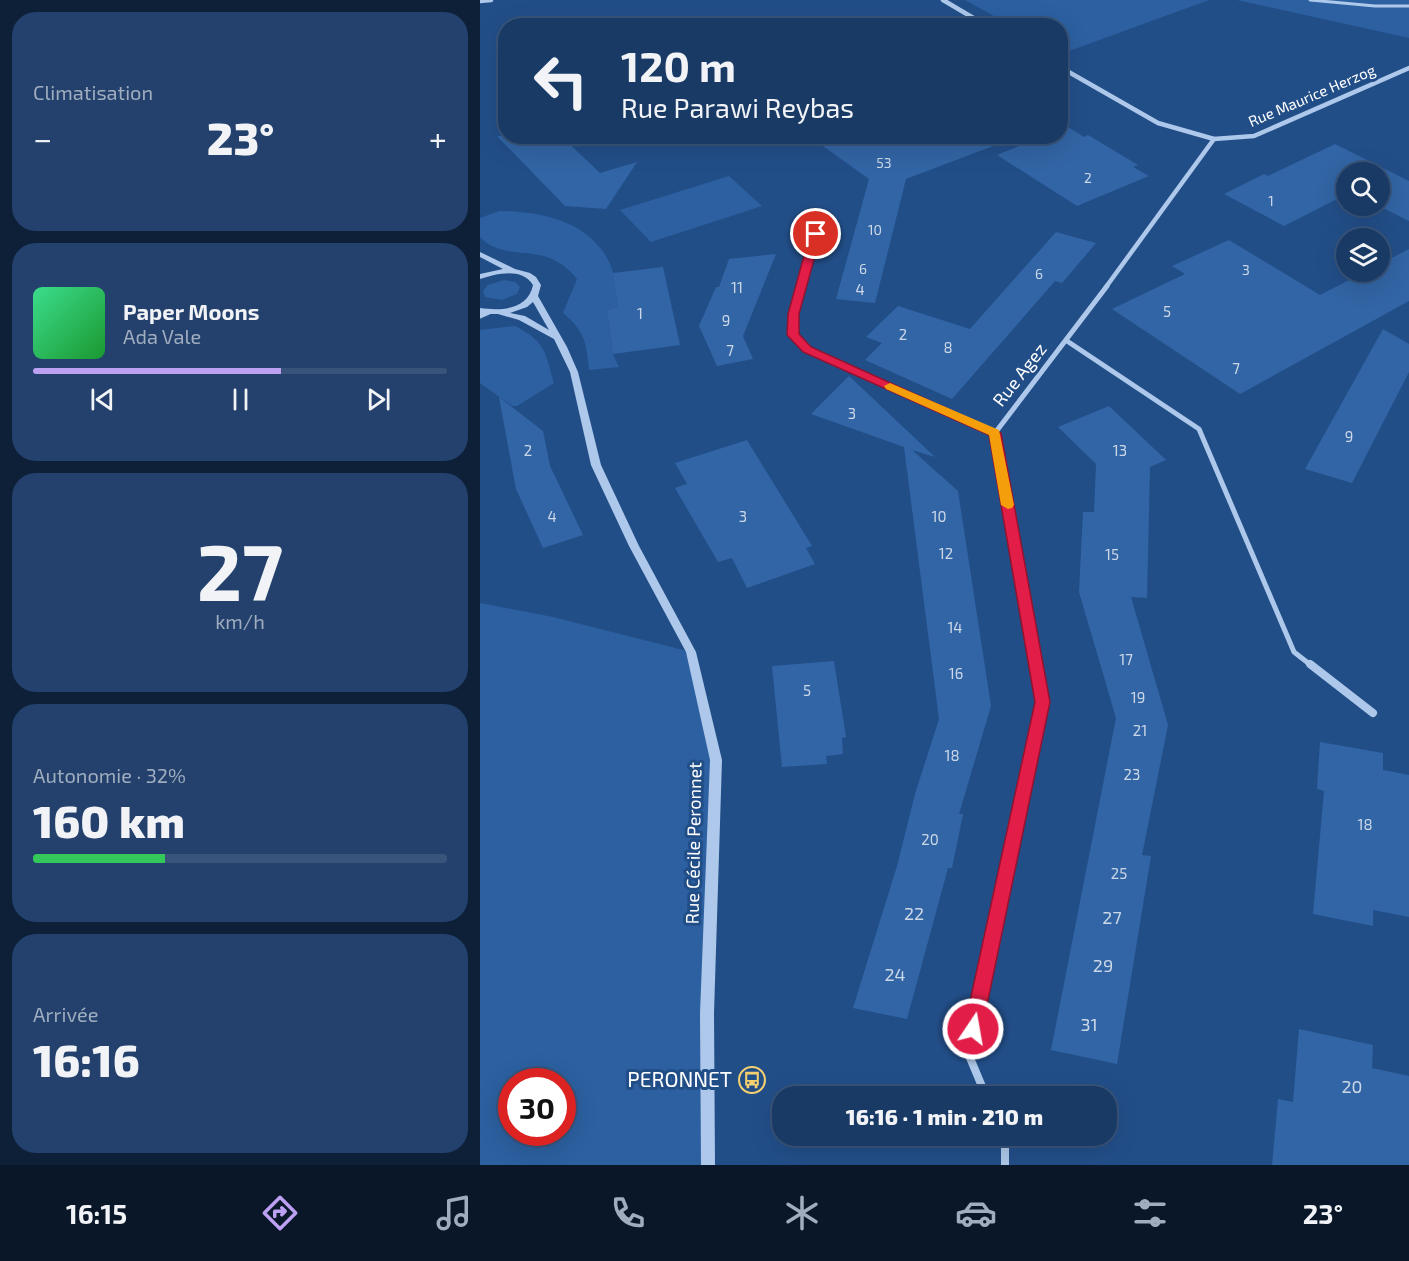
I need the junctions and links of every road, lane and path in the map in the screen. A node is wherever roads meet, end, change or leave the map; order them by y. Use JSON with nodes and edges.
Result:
{"nodes":[{"id":1,"x":491,"y":0,"type":"edge"},
{"id":2,"x":943,"y":0,"type":"edge"},
{"id":3,"x":1311,"y":0,"type":"edge"},
{"id":4,"x":480,"y":1,"type":"edge"},
{"id":5,"x":1409,"y":6,"type":"edge"},
{"id":6,"x":973,"y":18,"type":"edge"},
{"id":7,"x":1409,"y":68,"type":"edge"},
{"id":8,"x":1068,"y":72,"type":"edge"},
{"id":9,"x":1214,"y":139,"type":"junction"},
{"id":10,"x":816,"y":234,"type":"dead end"},
{"id":11,"x":480,"y":254,"type":"edge"},
{"id":12,"x":515,"y":272,"type":"junction"},
{"id":13,"x":480,"y":277,"type":"edge"},
{"id":14,"x":534,"y":296,"type":"junction"},
{"id":15,"x":489,"y":312,"type":"edge"},
{"id":16,"x":480,"y":316,"type":"edge"},
{"id":17,"x":558,"y":338,"type":"junction"},
{"id":18,"x":1067,"y":341,"type":"junction"},
{"id":19,"x":995,"y":433,"type":"junction"},
{"id":20,"x":1373,"y":713,"type":"dead end"},
{"id":21,"x":982,"y":1086,"type":"edge"},
{"id":22,"x":1005,"y":1146,"type":"edge"},
{"id":23,"x":708,"y":1165,"type":"edge"},
{"id":24,"x":1005,"y":1165,"type":"edge"}],
"edges":[{"from":1,"to":4,"type":"street"},
{"from":2,"to":6,"type":"street"},
{"from":3,"to":5,"type":"lane"},
{"from":7,"to":9,"type":"street","name":"Rue Maurice Herzog"},
{"from":8,"to":9,"type":"street","name":"Rue Maurice Herzog"},
{"from":9,"to":18,"type":"street","name":"Rue Agez"},
{"from":10,"to":19,"type":"street"},
{"from":11,"to":12,"type":"street"},
{"from":12,"to":13,"type":"street"},
{"from":12,"to":14,"type":"street","name":"Rue Cécile Peronnet"},
{"from":14,"to":15,"type":"street"},
{"from":14,"to":17,"type":"street","name":"Rue Cécile Peronnet"},
{"from":15,"to":16,"type":"street"},
{"from":15,"to":17,"type":"street"},
{"from":17,"to":23,"type":"street","name":"Rue Cécile Peronnet"},
{"from":18,"to":19,"type":"street","name":"Rue Agez"},
{"from":18,"to":20,"type":"street","name":"Rue Agez"},
{"from":19,"to":21,"type":"street","name":"Rue Agez"},
{"from":22,"to":24,"type":"street"}]}
